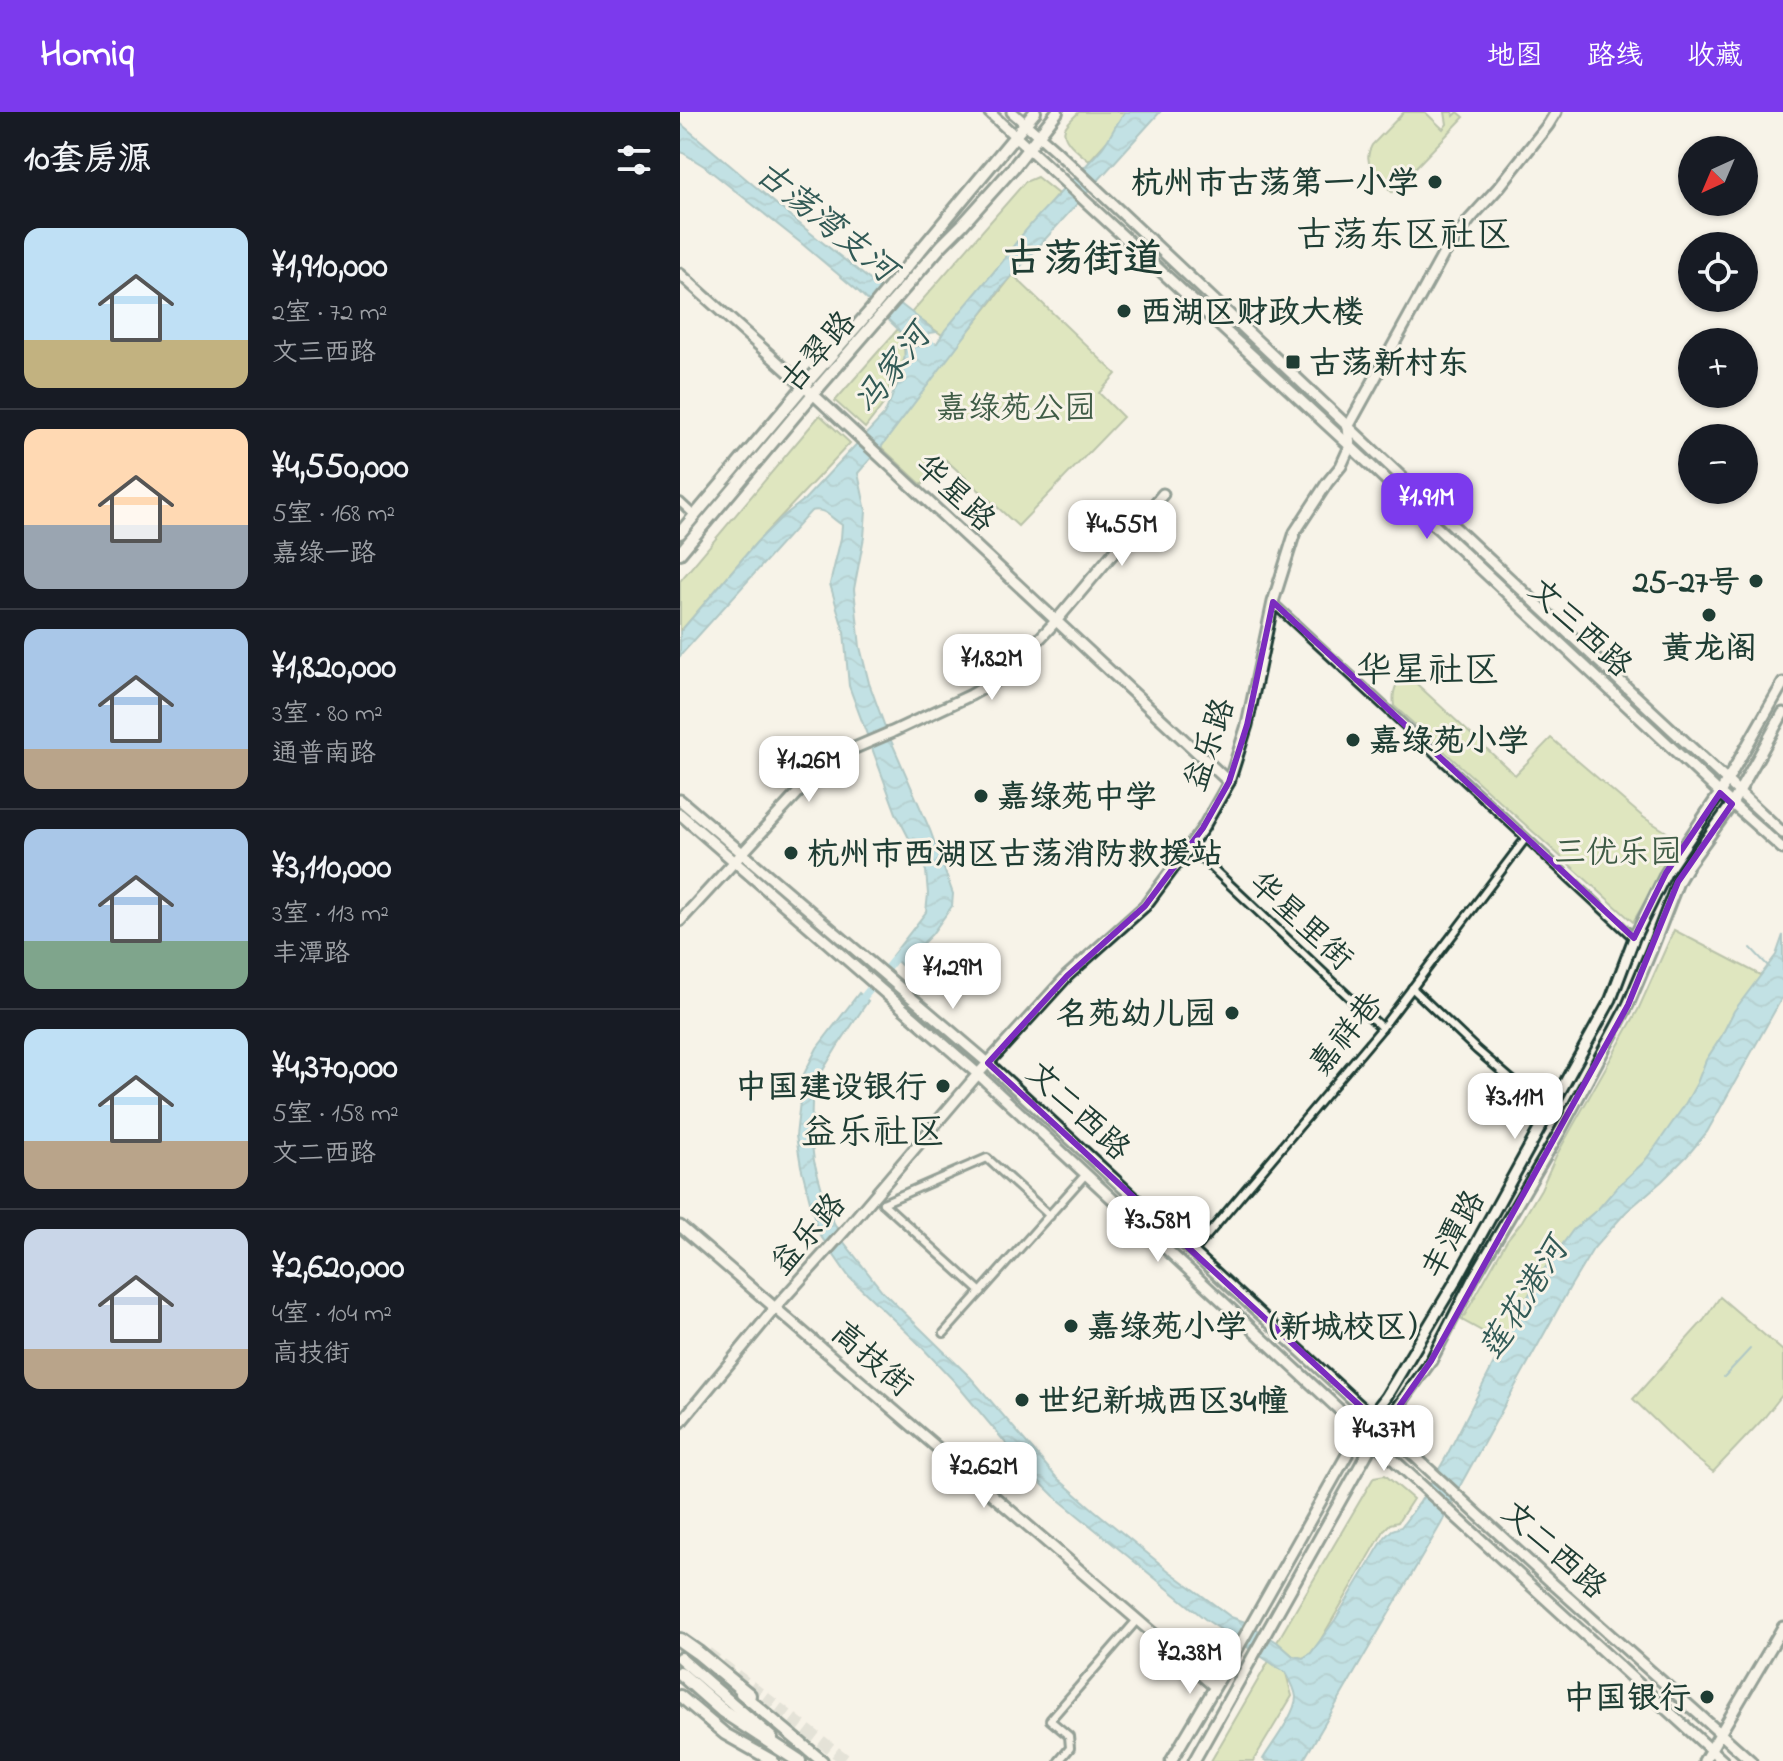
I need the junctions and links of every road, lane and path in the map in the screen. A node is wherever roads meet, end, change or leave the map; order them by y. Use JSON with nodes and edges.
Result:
{"nodes":[{"id":1,"x":989,"y":112,"type":"edge"},
{"id":2,"x":1012,"y":112,"type":"edge"},
{"id":3,"x":1035,"y":112,"type":"edge"},
{"id":4,"x":1057,"y":112,"type":"edge"},
{"id":5,"x":1556,"y":112,"type":"edge"},
{"id":6,"x":1025,"y":123,"type":"junction"},
{"id":7,"x":1038,"y":134,"type":"junction"},
{"id":8,"x":1015,"y":135,"type":"junction"},
{"id":9,"x":1028,"y":147,"type":"junction"},
{"id":10,"x":680,"y":274,"type":"edge"},
{"id":11,"x":875,"y":314,"type":"junction"},
{"id":12,"x":804,"y":386,"type":"junction"},
{"id":13,"x":813,"y":394,"type":"junction"},
{"id":14,"x":1348,"y":427,"type":"junction"},
{"id":15,"x":1350,"y":446,"type":"junction"},
{"id":16,"x":1163,"y":494,"type":"dead end"},
{"id":17,"x":680,"y":502,"type":"edge"},
{"id":18,"x":695,"y":516,"type":"junction"},
{"id":19,"x":680,"y":533,"type":"edge"},
{"id":20,"x":680,"y":553,"type":"edge"},
{"id":21,"x":1273,"y":602,"type":"junction"},
{"id":22,"x":1056,"y":621,"type":"junction"},
{"id":23,"x":1783,"y":683,"type":"edge"},
{"id":24,"x":1783,"y":713,"type":"edge"},
{"id":25,"x":1727,"y":780,"type":"junction"},
{"id":26,"x":1229,"y":782,"type":"junction"},
{"id":27,"x":1739,"y":791,"type":"junction"},
{"id":28,"x":1720,"y":793,"type":"junction"},
{"id":29,"x":680,"y":800,"type":"edge"},
{"id":30,"x":1732,"y":804,"type":"junction"},
{"id":31,"x":680,"y":814,"type":"edge"},
{"id":32,"x":1783,"y":833,"type":"edge"},
{"id":33,"x":1526,"y":838,"type":"junction"},
{"id":34,"x":1190,"y":847,"type":"junction"},
{"id":35,"x":1783,"y":849,"type":"edge"},
{"id":36,"x":742,"y":853,"type":"junction"},
{"id":37,"x":735,"y":862,"type":"junction"},
{"id":38,"x":680,"y":921,"type":"edge"},
{"id":39,"x":1634,"y":938,"type":"junction"},
{"id":40,"x":1412,"y":988,"type":"junction"},
{"id":41,"x":1382,"y":1028,"type":"junction"},
{"id":42,"x":988,"y":1063,"type":"junction"},
{"id":43,"x":978,"y":1074,"type":"junction"},
{"id":44,"x":1549,"y":1112,"type":"junction"},
{"id":45,"x":1086,"y":1174,"type":"junction"},
{"id":46,"x":873,"y":1195,"type":"junction"},
{"id":47,"x":883,"y":1203,"type":"junction"},
{"id":48,"x":1050,"y":1216,"type":"junction"},
{"id":49,"x":680,"y":1226,"type":"edge"},
{"id":50,"x":1194,"y":1251,"type":"junction"},
{"id":51,"x":981,"y":1292,"type":"junction"},
{"id":52,"x":775,"y":1308,"type":"junction"},
{"id":53,"x":944,"y":1333,"type":"dead end"},
{"id":54,"x":1371,"y":1416,"type":"junction"},
{"id":55,"x":680,"y":1423,"type":"edge"},
{"id":56,"x":1384,"y":1428,"type":"junction"},
{"id":57,"x":1361,"y":1430,"type":"junction"},
{"id":58,"x":1374,"y":1441,"type":"junction"},
{"id":59,"x":1137,"y":1620,"type":"junction"},
{"id":60,"x":1783,"y":1627,"type":"edge"},
{"id":61,"x":680,"y":1641,"type":"edge"},
{"id":62,"x":680,"y":1658,"type":"edge"},
{"id":63,"x":680,"y":1673,"type":"edge"},
{"id":64,"x":680,"y":1680,"type":"edge"},
{"id":65,"x":1214,"y":1686,"type":"junction"},
{"id":66,"x":749,"y":1695,"type":"dead end"},
{"id":67,"x":680,"y":1696,"type":"edge"},
{"id":68,"x":720,"y":1714,"type":"tunnel mouth"},
{"id":69,"x":1721,"y":1734,"type":"junction"},
{"id":70,"x":1710,"y":1750,"type":"junction"},
{"id":71,"x":773,"y":1761,"type":"edge"},
{"id":72,"x":799,"y":1761,"type":"edge"},
{"id":73,"x":822,"y":1761,"type":"edge"},
{"id":74,"x":1059,"y":1761,"type":"edge"},
{"id":75,"x":1171,"y":1761,"type":"edge"},
{"id":76,"x":1194,"y":1761,"type":"edge"},
{"id":77,"x":1704,"y":1761,"type":"edge"},
{"id":78,"x":1723,"y":1761,"type":"edge"},
{"id":79,"x":1751,"y":1761,"type":"edge"}],
"edges":[{"from":1,"to":8,"type":"main road","name":"文三西路"},
{"from":2,"to":6,"type":"main road","name":"文三西路"},
{"from":3,"to":6,"type":"main road","name":"古翠路"},
{"from":4,"to":7,"type":"main road","name":"古翠路"},
{"from":5,"to":14,"type":"main road"},
{"from":6,"to":7,"type":"main road","name":"文三西路"},
{"from":6,"to":8,"type":"main road","name":"古翠路"},
{"from":7,"to":9,"type":"main road","name":"古翠路"},
{"from":7,"to":14,"type":"main road","name":"文三西路"},
{"from":8,"to":9,"type":"main road","name":"文三西路"},
{"from":8,"to":11,"type":"main road","name":"古翠路"},
{"from":9,"to":11,"type":"main road","name":"古翠路"},
{"from":9,"to":15,"type":"main road","name":"文三西路"},
{"from":10,"to":12,"type":"main road","name":"华星路"},
{"from":11,"to":12,"type":"main road","name":"古翠路"},
{"from":11,"to":13,"type":"main road","name":"古翠路"},
{"from":12,"to":13,"type":"main road","name":"华星路"},
{"from":12,"to":18,"type":"main road","name":"古翠路"},
{"from":13,"to":20,"type":"main road","name":"古翠路"},
{"from":13,"to":22,"type":"main road","name":"华星路"},
{"from":14,"to":15,"type":"main road"},
{"from":14,"to":25,"type":"main road","name":"文三西路"},
{"from":15,"to":21,"type":"main road","name":"益乐路"},
{"from":15,"to":28,"type":"main road","name":"文三西路"},
{"from":16,"to":22,"type":"main road"},
{"from":17,"to":18,"type":"street"},
{"from":18,"to":19,"type":"main road","name":"古翠路"},
{"from":21,"to":26,"type":"main road","name":"益乐路"},
{"from":21,"to":33,"type":"street"},
{"from":22,"to":26,"type":"main road","name":"华星路"},
{"from":22,"to":36,"type":"main road"},
{"from":23,"to":25,"type":"main road","name":"丰潭路"},
{"from":24,"to":27,"type":"main road","name":"丰潭路"},
{"from":25,"to":27,"type":"main road","name":"文三西路"},
{"from":25,"to":28,"type":"main road","name":"丰潭路"},
{"from":26,"to":34,"type":"main road","name":"益乐路"},
{"from":27,"to":30,"type":"main road","name":"丰潭路"},
{"from":27,"to":32,"type":"main road","name":"文三西路"},
{"from":28,"to":30,"type":"main road","name":"文三西路"},
{"from":28,"to":39,"type":"main road","name":"丰潭路"},
{"from":29,"to":36,"type":"main road","name":"文二西路"},
{"from":30,"to":35,"type":"main road","name":"文三西路"},
{"from":30,"to":56,"type":"main road","name":"丰潭路"},
{"from":31,"to":37,"type":"main road","name":"文二西路"},
{"from":33,"to":39,"type":"street"},
{"from":33,"to":40,"type":"street","name":"嘉祥巷"},
{"from":34,"to":41,"type":"street","name":"华星里街"},
{"from":34,"to":42,"type":"main road","name":"益乐路"},
{"from":36,"to":37,"type":"main road"},
{"from":36,"to":42,"type":"main road","name":"文二西路"},
{"from":37,"to":38,"type":"main road"},
{"from":37,"to":43,"type":"main road","name":"文二西路"},
{"from":39,"to":44,"type":"main road","name":"丰潭路"},
{"from":40,"to":41,"type":"street","name":"嘉祥巷"},
{"from":40,"to":44,"type":"street"},
{"from":41,"to":50,"type":"street","name":"嘉祥巷"},
{"from":42,"to":43,"type":"main road","name":"益乐路"},
{"from":42,"to":50,"type":"main road","name":"文二西路"},
{"from":43,"to":45,"type":"main road","name":"文二西路"},
{"from":43,"to":46,"type":"main road","name":"益乐路"},
{"from":44,"to":54,"type":"main road","name":"丰潭路"},
{"from":45,"to":48,"type":"street"},
{"from":45,"to":57,"type":"main road","name":"文二西路"},
{"from":46,"to":47,"type":"street"},
{"from":46,"to":52,"type":"main road","name":"益乐路"},
{"from":47,"to":48,"type":"street"},
{"from":47,"to":51,"type":"street"},
{"from":48,"to":51,"type":"street"},
{"from":49,"to":52,"type":"main road","name":"高技街"},
{"from":50,"to":54,"type":"main road","name":"文二西路"},
{"from":51,"to":53,"type":"street"},
{"from":52,"to":55,"type":"main road","name":"益乐路"},
{"from":52,"to":59,"type":"main road","name":"高技街"},
{"from":54,"to":56,"type":"main road","name":"文二西路"},
{"from":54,"to":57,"type":"main road","name":"丰潭路"},
{"from":56,"to":58,"type":"main road","name":"丰潭路"},
{"from":56,"to":69,"type":"main road","name":"文二西路"},
{"from":57,"to":58,"type":"main road","name":"文二西路"},
{"from":57,"to":65,"type":"main road","name":"丰潭路"},
{"from":58,"to":70,"type":"main road","name":"文二西路"},
{"from":58,"to":76,"type":"main road","name":"丰潭路"},
{"from":59,"to":65,"type":"main road","name":"高技街"},
{"from":59,"to":74,"type":"street"},
{"from":60,"to":69,"type":"main road"},
{"from":61,"to":66,"type":"highway"},
{"from":61,"to":73,"type":"main road"},
{"from":62,"to":72,"type":"main road"},
{"from":63,"to":72,"type":"highway"},
{"from":64,"to":68,"type":"highway"},
{"from":65,"to":75,"type":"main road","name":"丰潭路"},
{"from":67,"to":71,"type":"main road"},
{"from":69,"to":70,"type":"main road"},
{"from":69,"to":79,"type":"main road","name":"文二西路"},
{"from":70,"to":77,"type":"main road"},
{"from":70,"to":78,"type":"main road","name":"文二西路"}]}
